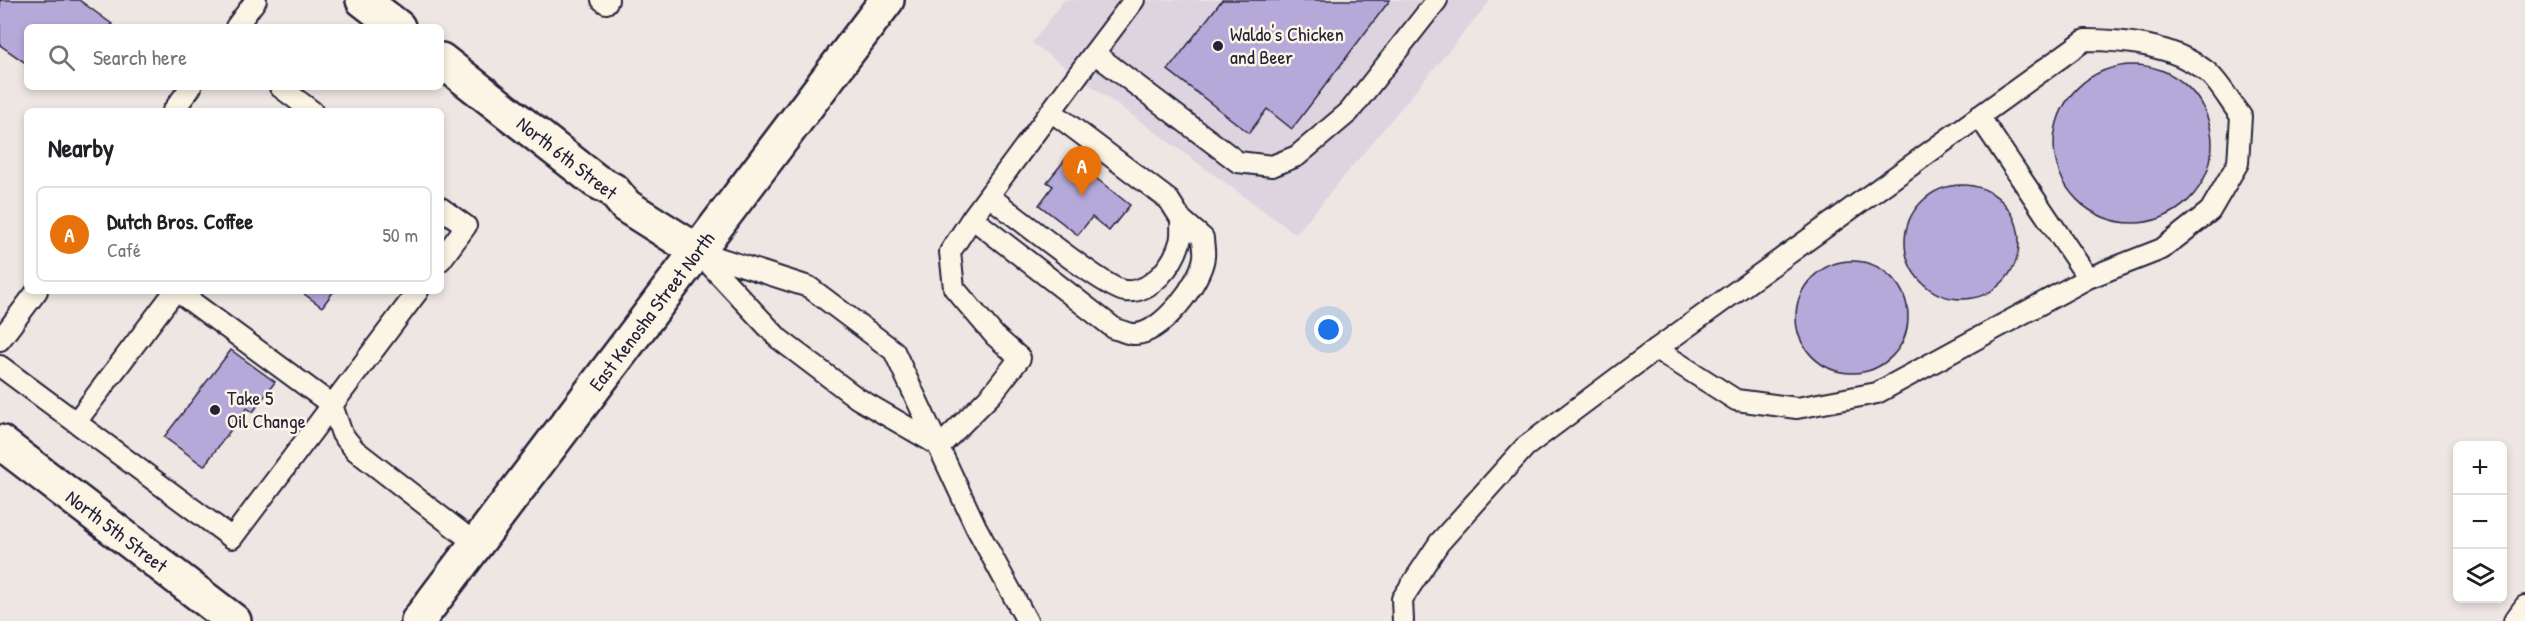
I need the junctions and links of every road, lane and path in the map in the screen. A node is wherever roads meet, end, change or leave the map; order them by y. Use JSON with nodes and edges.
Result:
{"nodes":[{"id":1,"x":256,"y":0,"type":"edge"},
{"id":2,"x":363,"y":0,"type":"edge"},
{"id":3,"x":602,"y":0,"type":"edge"},
{"id":4,"x":608,"y":0,"type":"edge"},
{"id":5,"x":887,"y":0,"type":"edge"},
{"id":6,"x":1134,"y":0,"type":"edge"},
{"id":7,"x":1437,"y":0,"type":"edge"},
{"id":8,"x":238,"y":24,"type":"edge"},
{"id":9,"x":394,"y":24,"type":"edge"},
{"id":10,"x":1094,"y":54,"type":"junction"},
{"id":11,"x":444,"y":62,"type":"edge"},
{"id":12,"x":189,"y":90,"type":"edge"},
{"id":13,"x":284,"y":90,"type":"edge"},
{"id":14,"x":175,"y":108,"type":"edge"},
{"id":15,"x":308,"y":108,"type":"edge"},
{"id":16,"x":1052,"y":111,"type":"junction"},
{"id":17,"x":1979,"y":116,"type":"junction"},
{"id":18,"x":989,"y":196,"type":"junction"},
{"id":19,"x":444,"y":210,"type":"edge"},
{"id":20,"x":972,"y":218,"type":"junction"},
{"id":21,"x":1181,"y":219,"type":"junction"},
{"id":22,"x":697,"y":251,"type":"junction"},
{"id":23,"x":444,"y":256,"type":"edge"},
{"id":24,"x":2088,"y":278,"type":"junction"},
{"id":25,"x":35,"y":294,"type":"edge"},
{"id":26,"x":174,"y":294,"type":"edge"},
{"id":27,"x":180,"y":294,"type":"edge"},
{"id":28,"x":416,"y":294,"type":"edge"},
{"id":29,"x":0,"y":340,"type":"edge"},
{"id":30,"x":1656,"y":349,"type":"junction"},
{"id":31,"x":0,"y":366,"type":"edge"},
{"id":32,"x":332,"y":405,"type":"junction"},
{"id":33,"x":76,"y":422,"type":"junction"},
{"id":34,"x":0,"y":442,"type":"edge"},
{"id":35,"x":940,"y":446,"type":"junction"},
{"id":36,"x":476,"y":544,"type":"junction"},
{"id":37,"x":2525,"y":606,"type":"edge"},
{"id":38,"x":234,"y":621,"type":"edge"},
{"id":39,"x":418,"y":621,"type":"edge"},
{"id":40,"x":1027,"y":621,"type":"edge"},
{"id":41,"x":1403,"y":621,"type":"edge"},
{"id":42,"x":2514,"y":621,"type":"edge"}],
"edges":[{"from":1,"to":8,"type":"lane"},
{"from":2,"to":9,"type":"main road"},
{"from":3,"to":4,"type":"lane"},
{"from":5,"to":22,"type":"main road","name":"East Kenosha Street North"},
{"from":6,"to":10,"type":"lane"},
{"from":7,"to":10,"type":"lane"},
{"from":10,"to":16,"type":"lane"},
{"from":11,"to":22,"type":"main road","name":"North 6th Street"},
{"from":12,"to":14,"type":"lane"},
{"from":13,"to":15,"type":"lane"},
{"from":16,"to":18,"type":"lane"},
{"from":16,"to":21,"type":"lane"},
{"from":17,"to":24,"type":"lane"},
{"from":17,"to":24,"type":"lane"},
{"from":17,"to":30,"type":"lane"},
{"from":18,"to":20,"type":"lane"},
{"from":18,"to":21,"type":"lane"},
{"from":19,"to":23,"type":"lane"},
{"from":20,"to":21,"type":"lane"},
{"from":20,"to":35,"type":"lane"},
{"from":22,"to":35,"type":"lane"},
{"from":22,"to":35,"type":"lane"},
{"from":22,"to":36,"type":"main road","name":"East Kenosha Street North"},
{"from":24,"to":30,"type":"lane"},
{"from":25,"to":29,"type":"lane"},
{"from":26,"to":33,"type":"lane"},
{"from":27,"to":32,"type":"lane"},
{"from":28,"to":32,"type":"lane"},
{"from":30,"to":41,"type":"lane"},
{"from":31,"to":33,"type":"lane"},
{"from":32,"to":33,"type":"lane"},
{"from":32,"to":36,"type":"lane"},
{"from":34,"to":38,"type":"main road","name":"North 5th Street"},
{"from":35,"to":40,"type":"lane"},
{"from":36,"to":39,"type":"main road","name":"East Kenosha Street North"},
{"from":37,"to":42,"type":"lane"}]}
